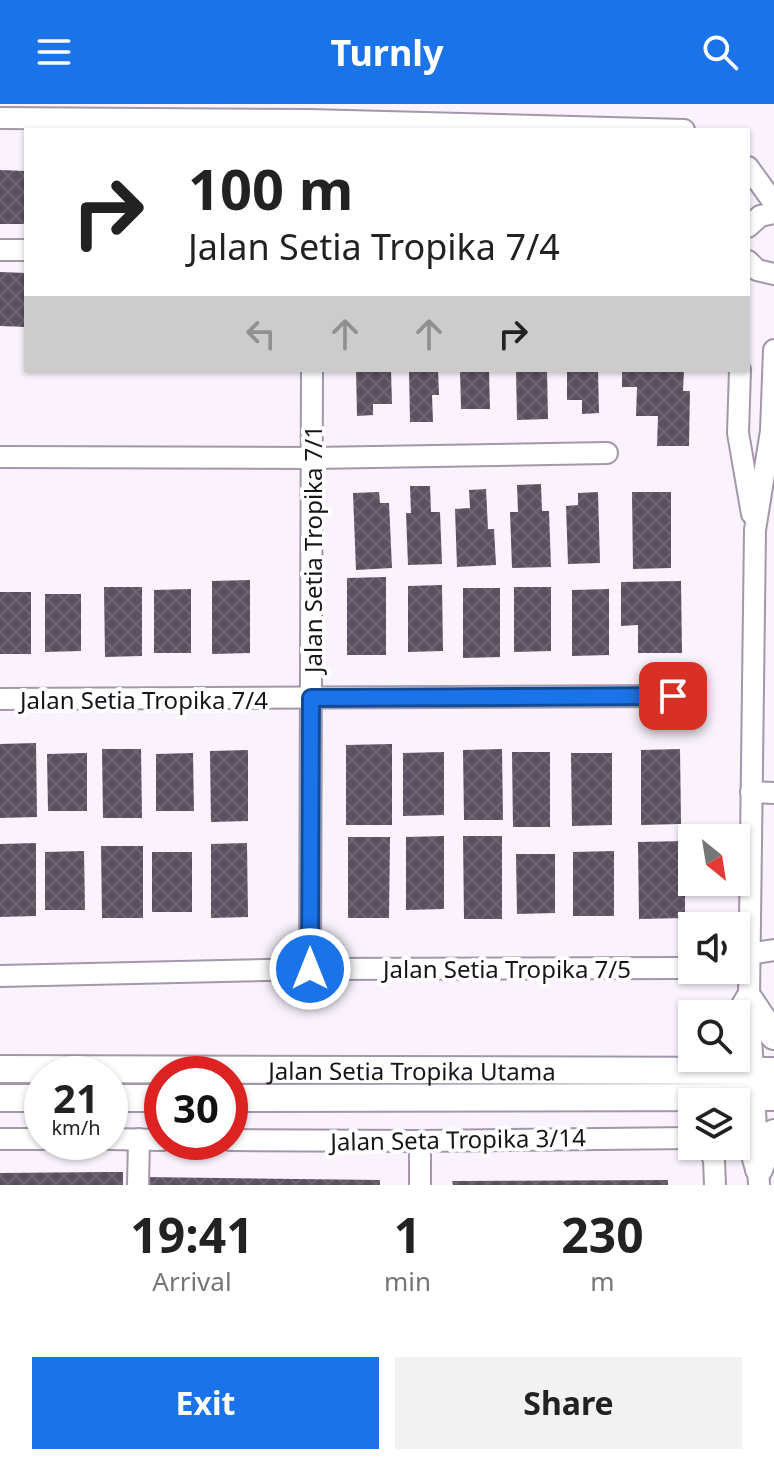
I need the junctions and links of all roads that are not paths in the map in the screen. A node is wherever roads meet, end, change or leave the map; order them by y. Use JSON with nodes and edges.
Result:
{"nodes":[{"id":1,"x":0,"y":118,"type":"edge"},
{"id":2,"x":309,"y":125,"type":"edge"},
{"id":3,"x":534,"y":128,"type":"edge"},
{"id":4,"x":750,"y":170,"type":"edge"},
{"id":5,"x":774,"y":203,"type":"edge"},
{"id":6,"x":774,"y":213,"type":"edge"},
{"id":7,"x":750,"y":225,"type":"edge"},
{"id":8,"x":0,"y":250,"type":"edge"},
{"id":9,"x":24,"y":250,"type":"edge"},
{"id":10,"x":750,"y":263,"type":"edge"},
{"id":11,"x":774,"y":274,"type":"edge"},
{"id":12,"x":774,"y":350,"type":"edge"},
{"id":13,"x":312,"y":372,"type":"edge"},
{"id":14,"x":740,"y":372,"type":"edge"},
{"id":15,"x":773,"y":382,"type":"edge"},
{"id":16,"x":607,"y":453,"type":"dead end"},
{"id":17,"x":0,"y":457,"type":"edge"},
{"id":18,"x":313,"y":458,"type":"junction"},
{"id":19,"x":755,"y":530,"type":"junction"},
{"id":20,"x":673,"y":696,"type":"dead end"},
{"id":21,"x":311,"y":698,"type":"junction"},
{"id":22,"x":0,"y":699,"type":"edge"},
{"id":23,"x":751,"y":792,"type":"junction"},
{"id":24,"x":774,"y":793,"type":"edge"},
{"id":25,"x":750,"y":912,"type":"edge"},
{"id":26,"x":774,"y":950,"type":"edge"},
{"id":27,"x":750,"y":954,"type":"edge"},
{"id":28,"x":678,"y":968,"type":"edge"},
{"id":29,"x":310,"y":969,"type":"junction"},
{"id":30,"x":0,"y":976,"type":"edge"},
{"id":31,"x":750,"y":1016,"type":"edge"},
{"id":32,"x":774,"y":1036,"type":"edge"},
{"id":33,"x":750,"y":1050,"type":"edge"},
{"id":34,"x":678,"y":1064,"type":"edge"},
{"id":35,"x":0,"y":1069,"type":"edge"},
{"id":36,"x":710,"y":1072,"type":"edge"},
{"id":37,"x":758,"y":1090,"type":"edge"},
{"id":38,"x":666,"y":1097,"type":"junction"},
{"id":39,"x":0,"y":1098,"type":"edge"},
{"id":40,"x":24,"y":1098,"type":"edge"},
{"id":41,"x":248,"y":1098,"type":"edge"},
{"id":42,"x":678,"y":1099,"type":"edge"},
{"id":43,"x":774,"y":1133,"type":"edge"},
{"id":44,"x":678,"y":1137,"type":"edge"},
{"id":45,"x":0,"y":1139,"type":"edge"},
{"id":46,"x":24,"y":1139,"type":"edge"},
{"id":47,"x":128,"y":1139,"type":"edge"},
{"id":48,"x":139,"y":1139,"type":"junction"},
{"id":49,"x":144,"y":1139,"type":"edge"},
{"id":50,"x":248,"y":1140,"type":"edge"},
{"id":51,"x":420,"y":1141,"type":"junction"},
{"id":52,"x":714,"y":1160,"type":"edge"},
{"id":53,"x":759,"y":1177,"type":"edge"},
{"id":54,"x":138,"y":1185,"type":"edge"},
{"id":55,"x":420,"y":1185,"type":"edge"},
{"id":56,"x":715,"y":1185,"type":"edge"}],
"edges":[{"from":1,"to":2,"type":"street"},
{"from":2,"to":3,"type":"street"},
{"from":4,"to":5,"type":"street"},
{"from":6,"to":7,"type":"street"},
{"from":8,"to":9,"type":"street"},
{"from":10,"to":11,"type":"street"},
{"from":12,"to":15,"type":"street"},
{"from":13,"to":18,"type":"street","name":"Jalan Setia Tropika 7/1"},
{"from":14,"to":19,"type":"street"},
{"from":15,"to":19,"type":"street"},
{"from":16,"to":18,"type":"street"},
{"from":17,"to":18,"type":"street"},
{"from":18,"to":21,"type":"street","name":"Jalan Setia Tropika 7/1"},
{"from":19,"to":23,"type":"street"},
{"from":20,"to":21,"type":"street","name":"Jalan Setia Tropika 7/4"},
{"from":21,"to":22,"type":"street","name":"Jalan Setia Tropika 7/4"},
{"from":21,"to":29,"type":"street","name":"Jalan Setia Tropika 7/1"},
{"from":23,"to":24,"type":"street"},
{"from":23,"to":25,"type":"street"},
{"from":26,"to":27,"type":"street"},
{"from":28,"to":29,"type":"street","name":"Jalan Setia Tropika 7/5"},
{"from":29,"to":30,"type":"street","name":"Jalan Setia Tropika 7/5"},
{"from":31,"to":32,"type":"main road"},
{"from":33,"to":37,"type":"street"},
{"from":34,"to":35,"type":"main road","name":"Jalan Setia Tropika Utama"},
{"from":36,"to":37,"type":"main road","name":"Jalan Setia Tropika Utama"},
{"from":37,"to":38,"type":"main road","name":"Jalan Setia Tropika Utama"},
{"from":37,"to":53,"type":"main road"},
{"from":38,"to":41,"type":"main road","name":"Jalan Setia Tropika Utama"},
{"from":38,"to":42,"type":"main road"},
{"from":39,"to":40,"type":"main road"},
{"from":43,"to":53,"type":"main road"},
{"from":44,"to":51,"type":"street","name":"Jalan Seta Tropika 3/14"},
{"from":45,"to":46,"type":"street"},
{"from":47,"to":48,"type":"street"},
{"from":48,"to":49,"type":"street"},
{"from":48,"to":54,"type":"street"},
{"from":50,"to":51,"type":"street","name":"Jalan Seta Tropika 3/14"},
{"from":51,"to":55,"type":"street"},
{"from":52,"to":56,"type":"street"}]}
